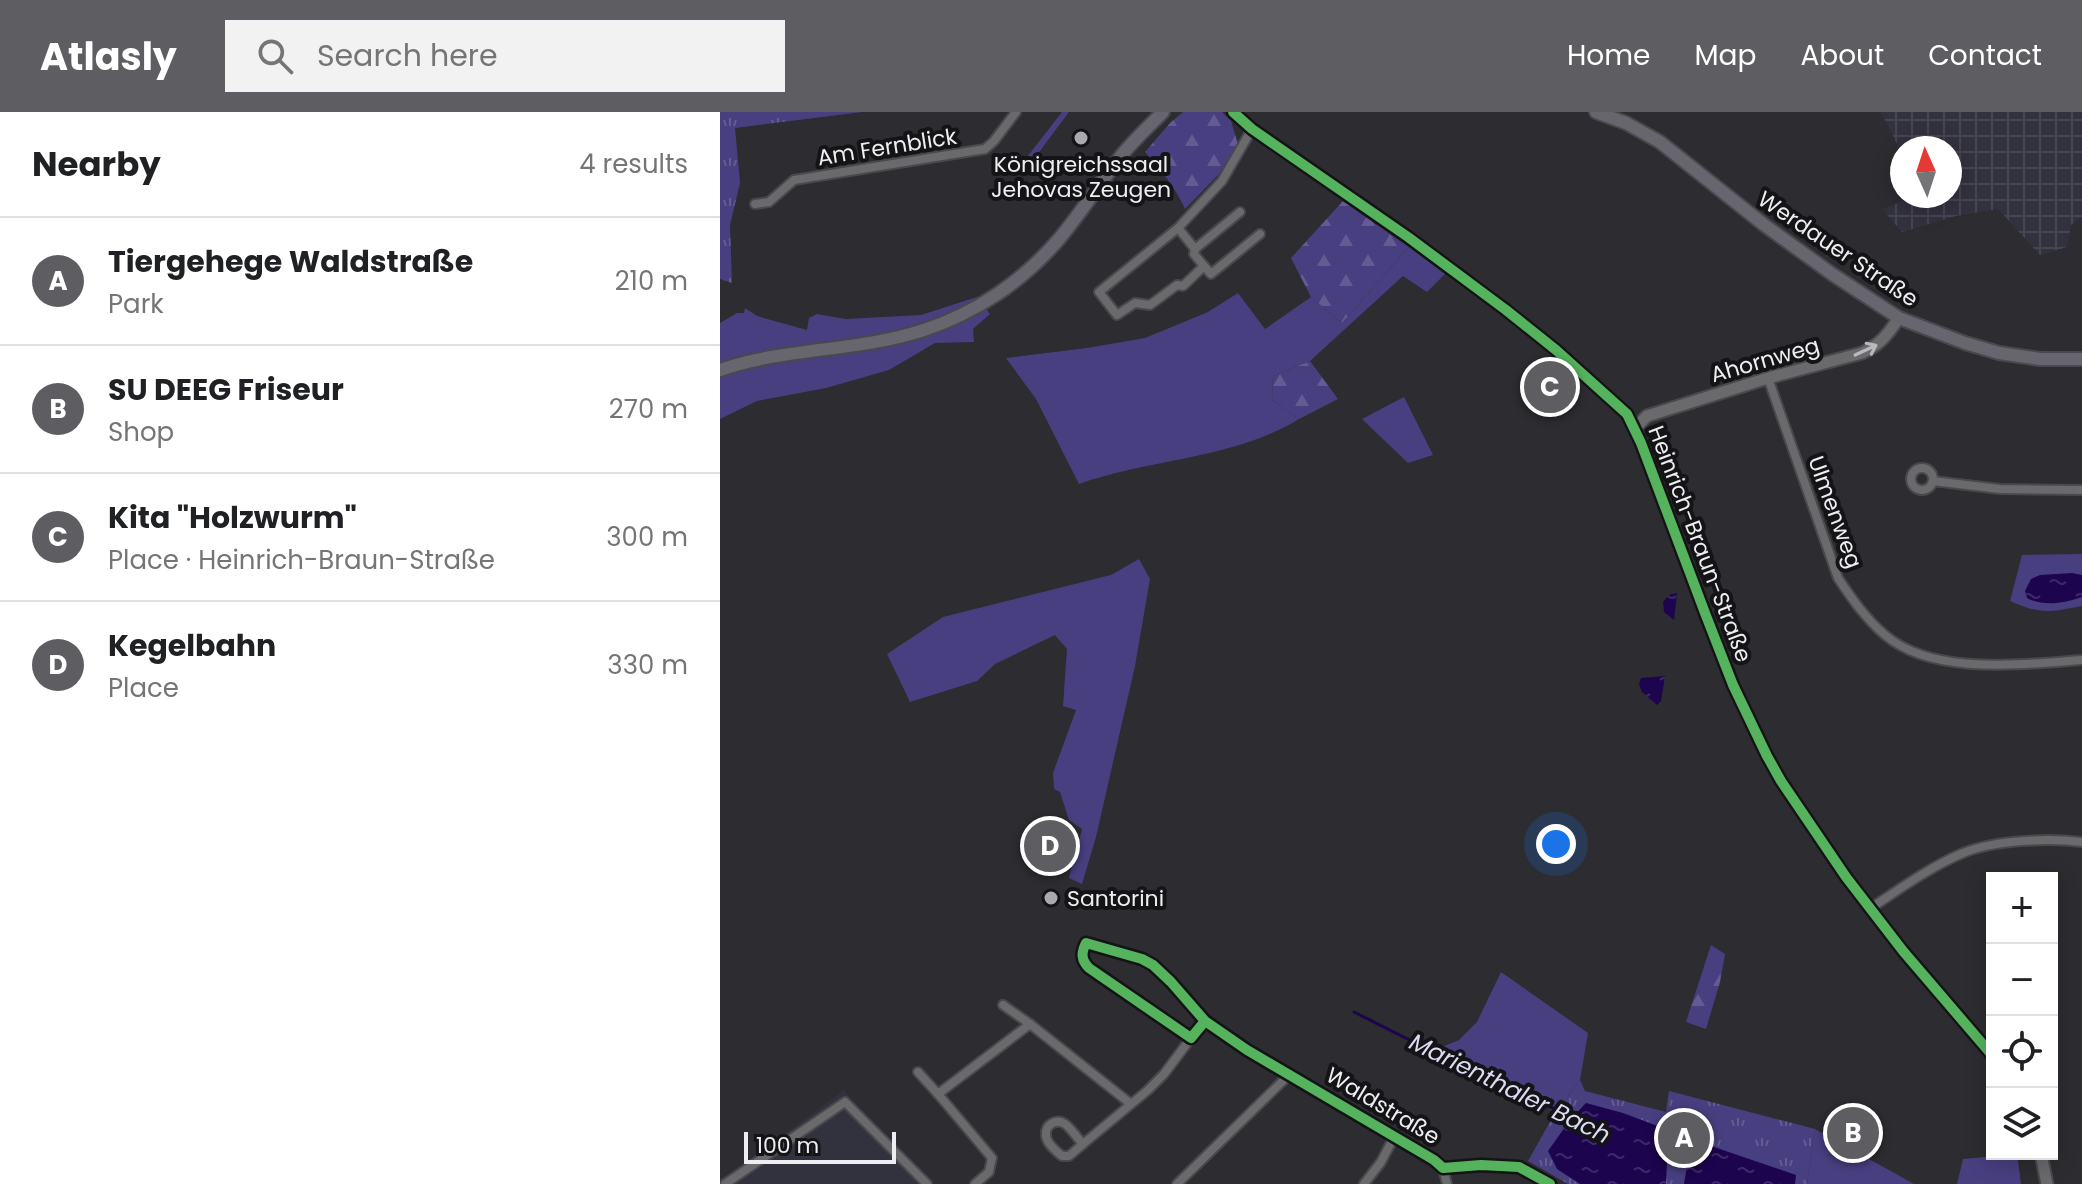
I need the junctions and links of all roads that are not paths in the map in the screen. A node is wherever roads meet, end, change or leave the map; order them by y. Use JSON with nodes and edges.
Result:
{"nodes":[{"id":1,"x":1016,"y":112,"type":"edge"},
{"id":2,"x":1163,"y":112,"type":"edge"},
{"id":3,"x":1233,"y":112,"type":"edge"},
{"id":4,"x":1596,"y":112,"type":"edge"},
{"id":5,"x":1252,"y":129,"type":"junction"},
{"id":6,"x":755,"y":204,"type":"dead end"},
{"id":7,"x":1240,"y":212,"type":"dead end"},
{"id":8,"x":1178,"y":228,"type":"junction"},
{"id":9,"x":1260,"y":234,"type":"dead end"},
{"id":10,"x":1195,"y":249,"type":"junction"},
{"id":11,"x":1204,"y":266,"type":"junction"},
{"id":12,"x":1899,"y":318,"type":"junction"},
{"id":13,"x":2082,"y":359,"type":"edge"},
{"id":14,"x":720,"y":370,"type":"edge"},
{"id":15,"x":1768,"y":378,"type":"junction"},
{"id":16,"x":1634,"y":429,"type":"junction"},
{"id":17,"x":1933,"y":481,"type":"dead end"},
{"id":18,"x":2082,"y":490,"type":"edge"},
{"id":19,"x":2082,"y":660,"type":"edge"},
{"id":20,"x":2082,"y":842,"type":"edge"},
{"id":21,"x":1871,"y":908,"type":"junction"},
{"id":22,"x":1003,"y":1005,"type":"dead end"},
{"id":23,"x":1205,"y":1021,"type":"junction"},
{"id":24,"x":1030,"y":1024,"type":"junction"},
{"id":25,"x":1191,"y":1038,"type":"junction"},
{"id":26,"x":1986,"y":1048,"type":"edge"},
{"id":27,"x":918,"y":1072,"type":"dead end"},
{"id":28,"x":1290,"y":1074,"type":"junction"},
{"id":29,"x":938,"y":1094,"type":"junction"},
{"id":30,"x":1131,"y":1104,"type":"junction"},
{"id":31,"x":1394,"y":1137,"type":"junction"},
{"id":32,"x":1083,"y":1144,"type":"junction"},
{"id":33,"x":2042,"y":1160,"type":"edge"},
{"id":34,"x":1443,"y":1168,"type":"junction"},
{"id":35,"x":725,"y":1184,"type":"edge"},
{"id":36,"x":927,"y":1184,"type":"edge"},
{"id":37,"x":975,"y":1184,"type":"edge"},
{"id":38,"x":1177,"y":1184,"type":"edge"},
{"id":39,"x":1364,"y":1184,"type":"edge"},
{"id":40,"x":1447,"y":1184,"type":"edge"},
{"id":41,"x":1550,"y":1184,"type":"edge"},
{"id":42,"x":2047,"y":1184,"type":"edge"}],
"edges":[{"from":1,"to":6,"type":"street","name":"Am Fernblick"},
{"from":2,"to":14,"type":"main road"},
{"from":3,"to":5,"type":"street","name":"Heinrich-Braun-Straße"},
{"from":4,"to":12,"type":"main road","name":"Werdauer Straße"},
{"from":5,"to":8,"type":"street"},
{"from":5,"to":16,"type":"street","name":"Heinrich-Braun-Straße"},
{"from":7,"to":10,"type":"street"},
{"from":8,"to":10,"type":"street"},
{"from":8,"to":11,"type":"street"},
{"from":9,"to":11,"type":"street"},
{"from":10,"to":11,"type":"street"},
{"from":12,"to":13,"type":"main road","name":"Werdauer Straße"},
{"from":15,"to":12,"type":"street","name":"Ahornweg","one_way":true},
{"from":15,"to":16,"type":"street","name":"Ahornweg"},
{"from":15,"to":19,"type":"street","name":"Ulmenweg"},
{"from":16,"to":21,"type":"street","name":"Heinrich-Braun-Straße"},
{"from":17,"to":18,"type":"street"},
{"from":20,"to":21,"type":"street"},
{"from":21,"to":26,"type":"street","name":"Heinrich-Braun-Straße"},
{"from":22,"to":24,"type":"street"},
{"from":23,"to":25,"type":"street"},
{"from":23,"to":25,"type":"street","name":"Waldstraße"},
{"from":23,"to":28,"type":"street","name":"Waldstraße"},
{"from":24,"to":29,"type":"street"},
{"from":24,"to":30,"type":"street"},
{"from":25,"to":30,"type":"street"},
{"from":27,"to":29,"type":"street"},
{"from":28,"to":31,"type":"street","name":"Waldstraße"},
{"from":28,"to":38,"type":"street"},
{"from":29,"to":37,"type":"street"},
{"from":30,"to":32,"type":"street"},
{"from":31,"to":34,"type":"street","name":"Waldstraße"},
{"from":31,"to":39,"type":"street"},
{"from":32,"to":32,"type":"street"},
{"from":33,"to":42,"type":"street"},
{"from":34,"to":40,"type":"street"},
{"from":34,"to":41,"type":"street","name":"Waldstraße"},
{"from":35,"to":36,"type":"street"}]}
